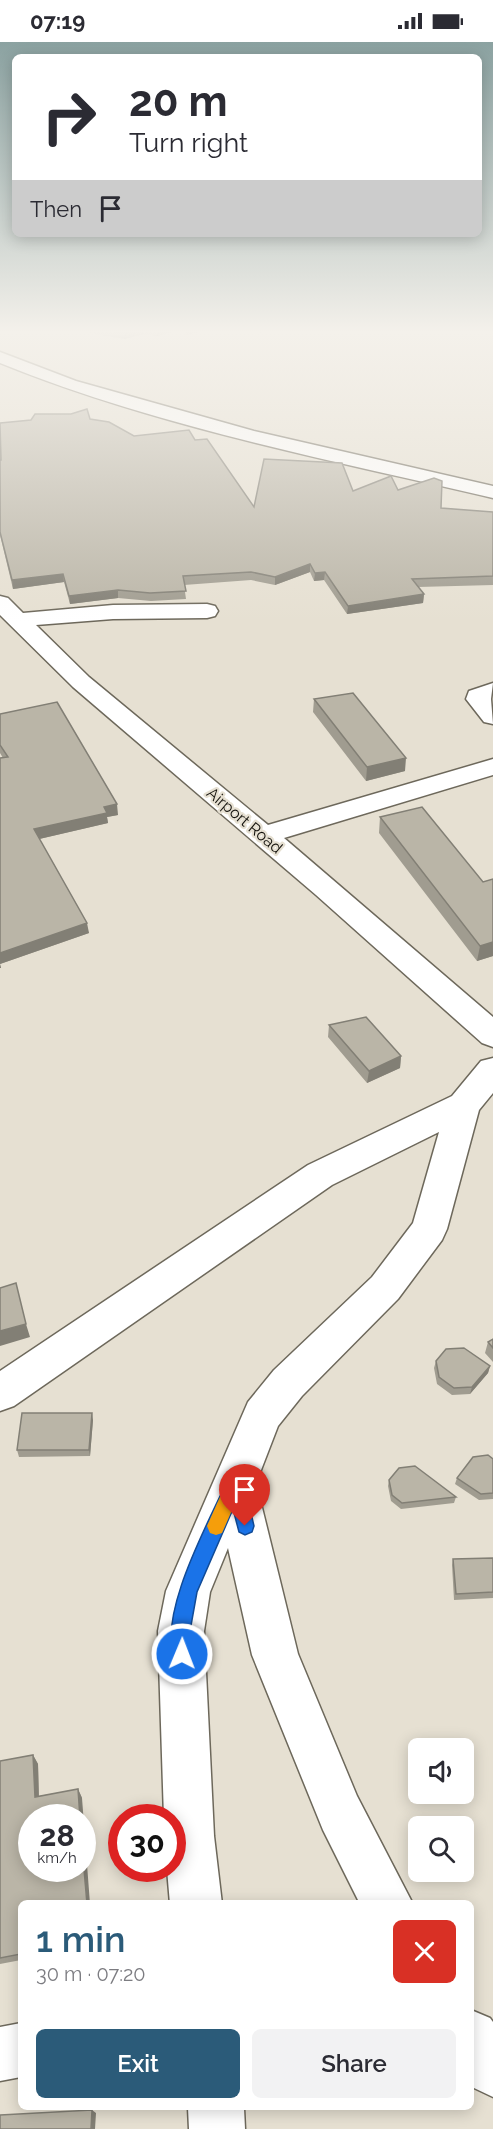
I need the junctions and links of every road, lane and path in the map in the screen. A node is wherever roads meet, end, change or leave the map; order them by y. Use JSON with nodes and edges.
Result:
{"nodes":[{"id":1,"x":220,"y":427,"type":"edge"},
{"id":2,"x":493,"y":492,"type":"edge"},
{"id":3,"x":9,"y":611,"type":"edge"},
{"id":4,"x":207,"y":611,"type":"dead end"},
{"id":5,"x":493,"y":690,"type":"edge"},
{"id":6,"x":493,"y":717,"type":"edge"},
{"id":7,"x":493,"y":767,"type":"edge"},
{"id":8,"x":264,"y":835,"type":"junction"},
{"id":9,"x":493,"y":1035,"type":"edge"},
{"id":10,"x":493,"y":1070,"type":"edge"},
{"id":11,"x":464,"y":1105,"type":"junction"},
{"id":12,"x":0,"y":1393,"type":"edge"},
{"id":13,"x":235,"y":1483,"type":"junction"},
{"id":14,"x":196,"y":1900,"type":"edge"},
{"id":15,"x":386,"y":1900,"type":"edge"},
{"id":16,"x":474,"y":2041,"type":"edge"},
{"id":17,"x":18,"y":2051,"type":"edge"},
{"id":18,"x":0,"y":2054,"type":"edge"},
{"id":19,"x":493,"y":2069,"type":"edge"},
{"id":20,"x":216,"y":2110,"type":"edge"},
{"id":21,"x":217,"y":2129,"type":"edge"}],
"edges":[{"from":1,"to":2,"type":"street"},
{"from":3,"to":4,"type":"street"},
{"from":3,"to":8,"type":"street","name":"Airport Road"},
{"from":5,"to":6,"type":"street"},
{"from":7,"to":8,"type":"street"},
{"from":8,"to":9,"type":"street","name":"Airport Road"},
{"from":10,"to":11,"type":"street"},
{"from":11,"to":12,"type":"street"},
{"from":11,"to":13,"type":"street"},
{"from":13,"to":14,"type":"street"},
{"from":13,"to":15,"type":"street"},
{"from":16,"to":19,"type":"street"},
{"from":17,"to":18,"type":"street"},
{"from":20,"to":21,"type":"street"}]}
